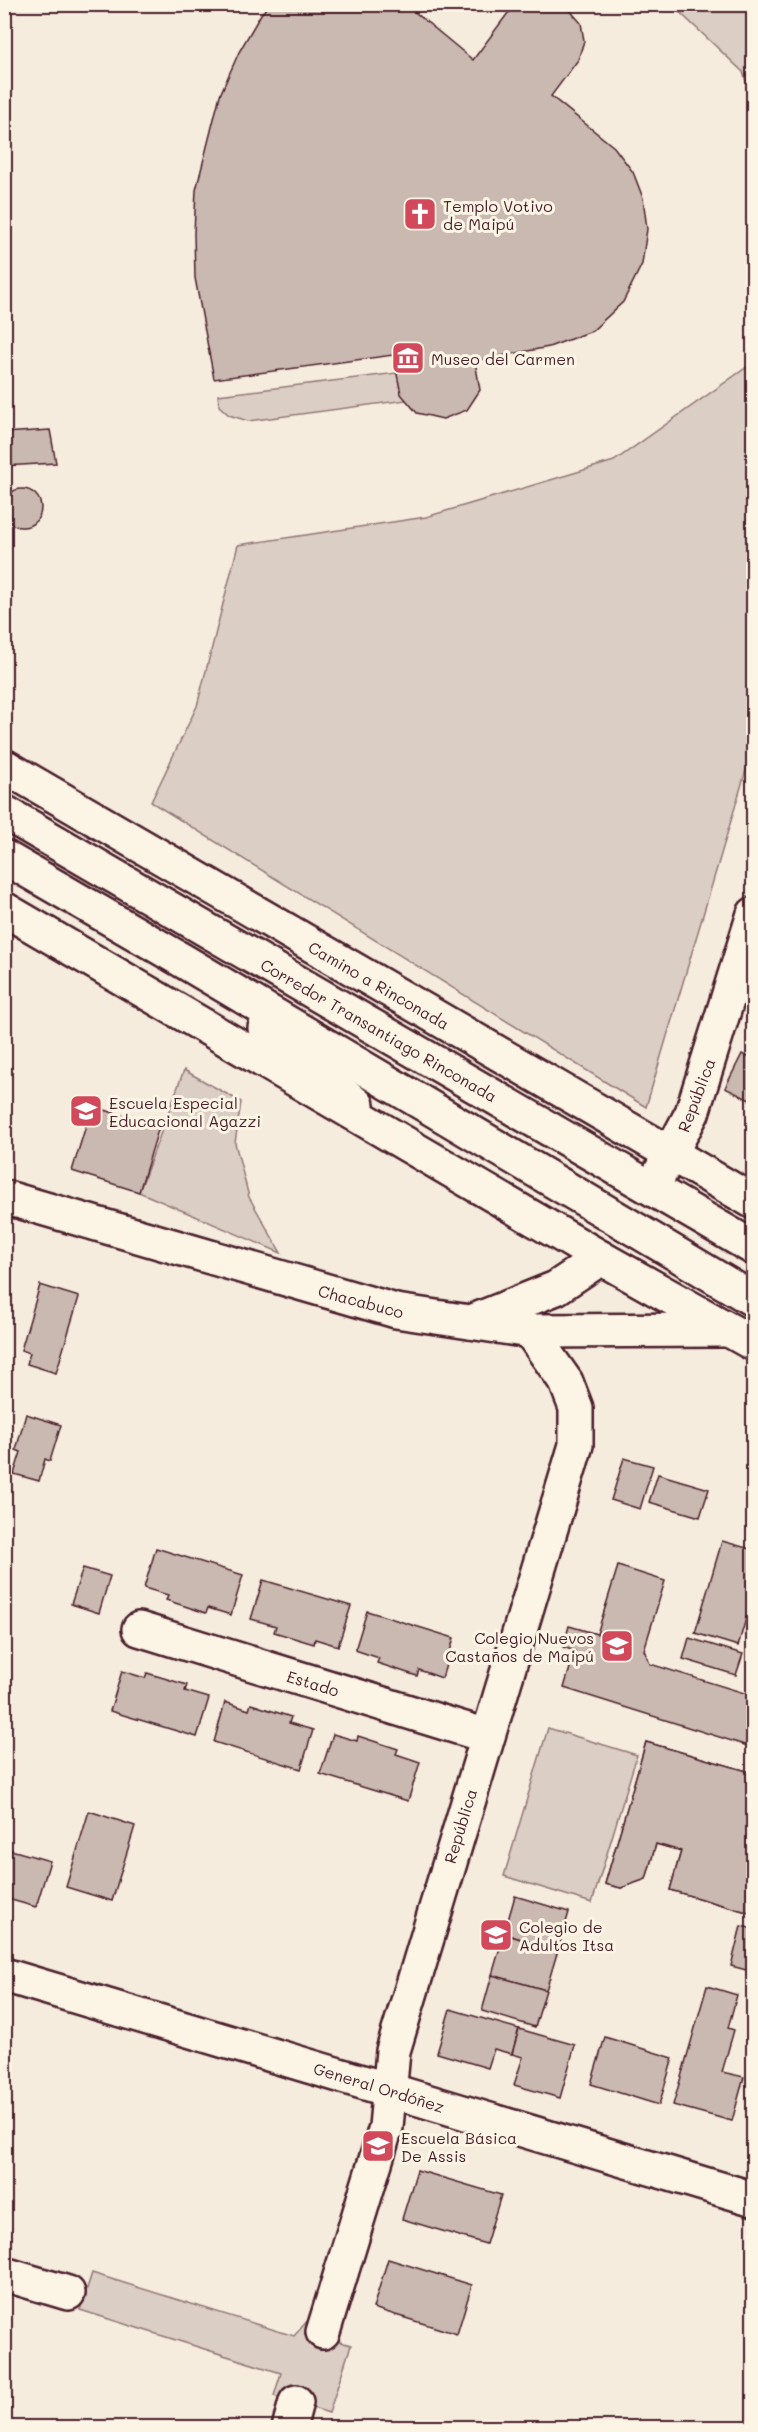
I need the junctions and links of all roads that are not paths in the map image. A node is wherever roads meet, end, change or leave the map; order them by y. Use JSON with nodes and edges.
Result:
{"nodes":[{"id":1,"x":4,"y":766,"type":"edge"},
{"id":2,"x":4,"y":812,"type":"edge"},
{"id":3,"x":4,"y":857,"type":"edge"},
{"id":4,"x":4,"y":909,"type":"edge"},
{"id":5,"x":753,"y":914,"type":"edge"},
{"id":6,"x":185,"y":962,"type":"junction"},
{"id":7,"x":393,"y":1135,"type":"junction"},
{"id":8,"x":671,"y":1155,"type":"junction"},
{"id":9,"x":652,"y":1188,"type":"junction"},
{"id":10,"x":4,"y":1197,"type":"edge"},
{"id":11,"x":753,"y":1202,"type":"edge"},
{"id":12,"x":628,"y":1227,"type":"junction"},
{"id":13,"x":753,"y":1248,"type":"edge"},
{"id":14,"x":601,"y":1258,"type":"junction"},
{"id":15,"x":753,"y":1300,"type":"edge"},
{"id":16,"x":469,"y":1322,"type":"junction"},
{"id":17,"x":531,"y":1331,"type":"junction"},
{"id":18,"x":741,"y":1337,"type":"edge"},
{"id":19,"x":139,"y":1629,"type":"dead end"},
{"id":20,"x":487,"y":1736,"type":"junction"},
{"id":21,"x":4,"y":1975,"type":"edge"},
{"id":22,"x":389,"y":2090,"type":"junction"},
{"id":23,"x":753,"y":2199,"type":"edge"},
{"id":24,"x":4,"y":2274,"type":"edge"},
{"id":25,"x":68,"y":2293,"type":"dead end"},
{"id":26,"x":323,"y":2332,"type":"dead end"}],
"edges":[{"from":1,"to":8,"type":"street","name":"Camino a Rinconada"},
{"from":2,"to":9,"type":"street","name":"Corredor Transantiago Rinconada"},
{"from":3,"to":6,"type":"street"},
{"from":4,"to":7,"type":"street"},
{"from":5,"to":8,"type":"street","name":"República"},
{"from":6,"to":7,"type":"street"},
{"from":6,"to":12,"type":"street"},
{"from":7,"to":14,"type":"street"},
{"from":8,"to":9,"type":"street","name":"República"},
{"from":8,"to":11,"type":"street","name":"Camino a Rinconada"},
{"from":9,"to":12,"type":"street","name":"República"},
{"from":9,"to":13,"type":"street","name":"Corredor Transantiago Rinconada"},
{"from":10,"to":16,"type":"street","name":"Chacabuco"},
{"from":12,"to":14,"type":"street","name":"República"},
{"from":12,"to":15,"type":"street"},
{"from":14,"to":16,"type":"street","name":"República"},
{"from":14,"to":18,"type":"street"},
{"from":16,"to":17,"type":"street","name":"Chacabuco"},
{"from":17,"to":18,"type":"street","name":"Chacabuco"},
{"from":17,"to":20,"type":"street","name":"República"},
{"from":19,"to":20,"type":"street","name":"Estado"},
{"from":20,"to":22,"type":"street","name":"República"},
{"from":21,"to":22,"type":"street","name":"General Ordóñez"},
{"from":22,"to":23,"type":"street","name":"General Ordóñez"},
{"from":22,"to":26,"type":"street","name":"República"},
{"from":24,"to":25,"type":"street"}]}
